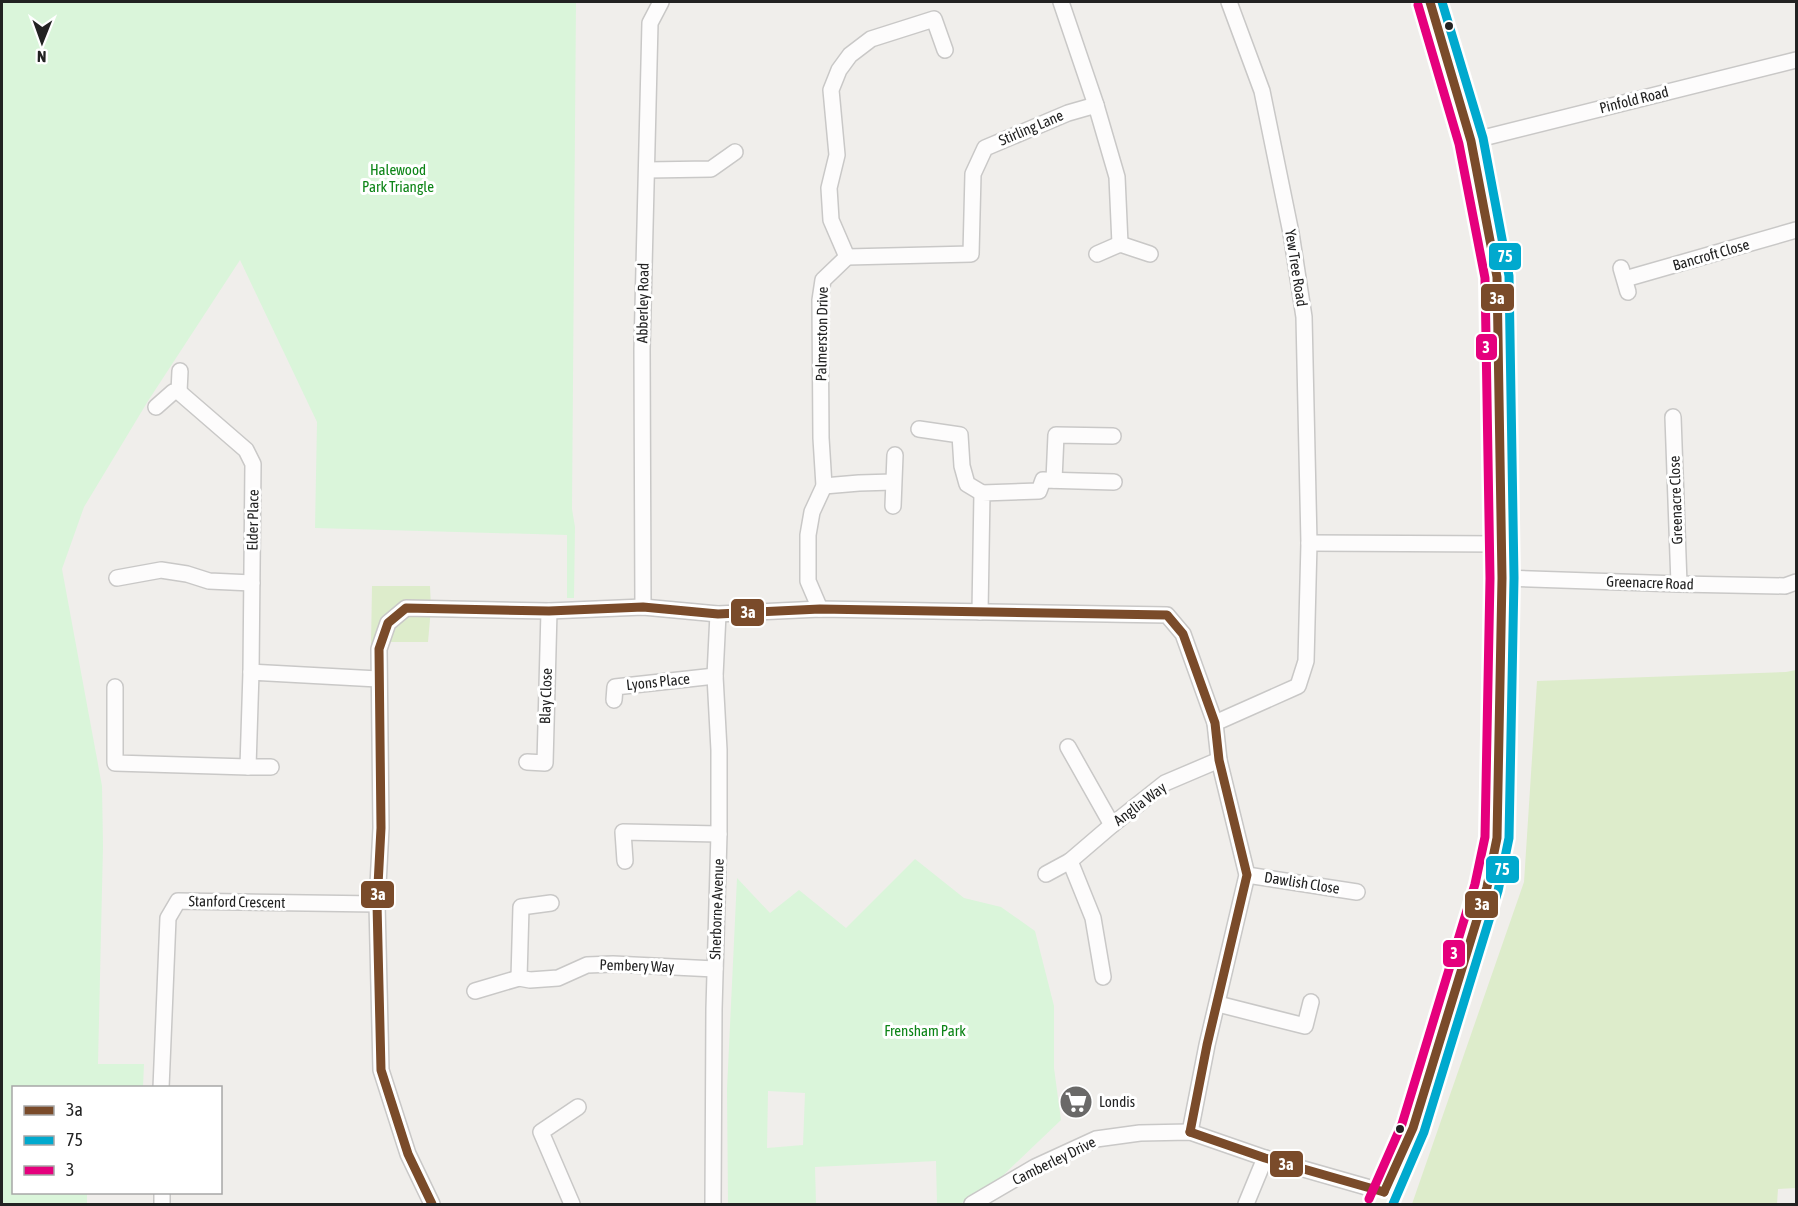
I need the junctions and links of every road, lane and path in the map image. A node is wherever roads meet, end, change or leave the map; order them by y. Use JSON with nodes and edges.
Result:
{"nodes":[{"id":1,"x":661,"y":2,"type":"edge"},
{"id":2,"x":1061,"y":2,"type":"edge"},
{"id":3,"x":1229,"y":2,"type":"edge"},
{"id":4,"x":1430,"y":2,"type":"edge"},
{"id":5,"x":945,"y":50,"type":"dead end"},
{"id":6,"x":1797,"y":60,"type":"edge"},
{"id":7,"x":1096,"y":105,"type":"junction"},
{"id":8,"x":1471,"y":141,"type":"junction"},
{"id":9,"x":735,"y":152,"type":"dead end"},
{"id":10,"x":647,"y":170,"type":"junction"},
{"id":11,"x":1797,"y":230,"type":"edge"},
{"id":12,"x":1120,"y":244,"type":"junction"},
{"id":13,"x":1097,"y":254,"type":"dead end"},
{"id":14,"x":1150,"y":254,"type":"dead end"},
{"id":15,"x":847,"y":256,"type":"junction"},
{"id":16,"x":1625,"y":280,"type":"dead end"},
{"id":17,"x":180,"y":371,"type":"dead end"},
{"id":18,"x":183,"y":394,"type":"junction"},
{"id":19,"x":156,"y":407,"type":"dead end"},
{"id":20,"x":1672,"y":417,"type":"dead end"},
{"id":21,"x":919,"y":429,"type":"dead end"},
{"id":22,"x":1113,"y":436,"type":"dead end"},
{"id":23,"x":895,"y":455,"type":"dead end"},
{"id":24,"x":1054,"y":480,"type":"junction"},
{"id":25,"x":1114,"y":482,"type":"dead end"},
{"id":26,"x":893,"y":483,"type":"junction"},
{"id":27,"x":824,"y":486,"type":"junction"},
{"id":28,"x":982,"y":494,"type":"junction"},
{"id":29,"x":893,"y":506,"type":"dead end"},
{"id":30,"x":1309,"y":543,"type":"junction"},
{"id":31,"x":1502,"y":544,"type":"junction"},
{"id":32,"x":117,"y":578,"type":"dead end"},
{"id":33,"x":1502,"y":578,"type":"junction"},
{"id":34,"x":1797,"y":582,"type":"edge"},
{"id":35,"x":252,"y":583,"type":"junction"},
{"id":36,"x":1679,"y":584,"type":"junction"},
{"id":37,"x":643,"y":607,"type":"junction"},
{"id":38,"x":820,"y":609,"type":"junction"},
{"id":39,"x":549,"y":611,"type":"junction"},
{"id":40,"x":980,"y":612,"type":"junction"},
{"id":41,"x":718,"y":614,"type":"junction"},
{"id":42,"x":251,"y":672,"type":"junction"},
{"id":43,"x":715,"y":676,"type":"junction"},
{"id":44,"x":378,"y":679,"type":"junction"},
{"id":45,"x":115,"y":687,"type":"dead end"},
{"id":46,"x":614,"y":700,"type":"dead end"},
{"id":47,"x":1215,"y":723,"type":"junction"},
{"id":48,"x":1068,"y":747,"type":"dead end"},
{"id":49,"x":1219,"y":760,"type":"junction"},
{"id":50,"x":527,"y":762,"type":"dead end"},
{"id":51,"x":248,"y":767,"type":"junction"},
{"id":52,"x":271,"y":767,"type":"dead end"},
{"id":53,"x":1112,"y":825,"type":"junction"},
{"id":54,"x":719,"y":834,"type":"junction"},
{"id":55,"x":625,"y":861,"type":"dead end"},
{"id":56,"x":1070,"y":861,"type":"junction"},
{"id":57,"x":1046,"y":874,"type":"dead end"},
{"id":58,"x":1247,"y":875,"type":"junction"},
{"id":59,"x":1357,"y":892,"type":"dead end"},
{"id":60,"x":551,"y":903,"type":"dead end"},
{"id":61,"x":377,"y":904,"type":"junction"},
{"id":62,"x":715,"y":969,"type":"junction"},
{"id":63,"x":1103,"y":977,"type":"dead end"},
{"id":64,"x":519,"y":978,"type":"junction"},
{"id":65,"x":475,"y":991,"type":"dead end"},
{"id":66,"x":1311,"y":1002,"type":"dead end"},
{"id":67,"x":1218,"y":1004,"type":"junction"},
{"id":68,"x":161,"y":1086,"type":"edge"},
{"id":69,"x":578,"y":1107,"type":"dead end"},
{"id":70,"x":1190,"y":1132,"type":"junction"},
{"id":71,"x":1265,"y":1158,"type":"junction"},
{"id":72,"x":1382,"y":1198,"type":"edge"},
{"id":73,"x":432,"y":1204,"type":"edge"},
{"id":74,"x":572,"y":1204,"type":"edge"},
{"id":75,"x":713,"y":1204,"type":"edge"},
{"id":76,"x":972,"y":1204,"type":"edge"},
{"id":77,"x":1246,"y":1204,"type":"edge"}],
"edges":[{"from":1,"to":10,"type":"street","name":"Abberley Road"},
{"from":2,"to":7,"type":"street"},
{"from":3,"to":30,"type":"street","name":"Yew Tree Road"},
{"from":4,"to":8,"type":"street"},
{"from":5,"to":15,"type":"street"},
{"from":6,"to":8,"type":"street","name":"Pinfold Road"},
{"from":7,"to":12,"type":"street"},
{"from":7,"to":15,"type":"street","name":"Stirling Lane"},
{"from":8,"to":31,"type":"street"},
{"from":9,"to":10,"type":"street"},
{"from":10,"to":37,"type":"street","name":"Abberley Road"},
{"from":11,"to":16,"type":"street","name":"Bancroft Close"},
{"from":12,"to":13,"type":"street"},
{"from":12,"to":14,"type":"street"},
{"from":15,"to":27,"type":"street","name":"Palmerston Drive"},
{"from":17,"to":18,"type":"street"},
{"from":18,"to":19,"type":"street"},
{"from":18,"to":35,"type":"street","name":"Elder Place"},
{"from":20,"to":36,"type":"street","name":"Greenacre Close"},
{"from":21,"to":28,"type":"street"},
{"from":22,"to":24,"type":"street"},
{"from":23,"to":26,"type":"street"},
{"from":24,"to":25,"type":"street"},
{"from":24,"to":28,"type":"street"},
{"from":26,"to":27,"type":"street"},
{"from":26,"to":29,"type":"street"},
{"from":27,"to":38,"type":"street","name":"Palmerston Drive"},
{"from":28,"to":40,"type":"street"},
{"from":30,"to":31,"type":"street"},
{"from":30,"to":47,"type":"street","name":"Yew Tree Road"},
{"from":31,"to":33,"type":"street"},
{"from":32,"to":35,"type":"street"},
{"from":33,"to":36,"type":"street","name":"Greenacre Road"},
{"from":33,"to":72,"type":"street"},
{"from":34,"to":36,"type":"street","name":"Greenacre Road"},
{"from":35,"to":42,"type":"street","name":"Elder Place"},
{"from":37,"to":39,"type":"street"},
{"from":37,"to":41,"type":"street"},
{"from":38,"to":40,"type":"street"},
{"from":38,"to":41,"type":"street"},
{"from":39,"to":44,"type":"street"},
{"from":39,"to":50,"type":"street","name":"Blay Close"},
{"from":40,"to":47,"type":"street"},
{"from":41,"to":43,"type":"street","name":"Sherborne Avenue"},
{"from":42,"to":44,"type":"street"},
{"from":42,"to":51,"type":"street","name":"Elder Place"},
{"from":43,"to":46,"type":"street","name":"Lyons Place"},
{"from":43,"to":54,"type":"street","name":"Sherborne Avenue"},
{"from":44,"to":61,"type":"street"},
{"from":45,"to":51,"type":"street"},
{"from":47,"to":49,"type":"street"},
{"from":48,"to":53,"type":"street"},
{"from":49,"to":53,"type":"street","name":"Anglia Way"},
{"from":49,"to":58,"type":"street"},
{"from":51,"to":52,"type":"street"},
{"from":53,"to":56,"type":"street","name":"Anglia Way"},
{"from":54,"to":55,"type":"street"},
{"from":54,"to":62,"type":"street","name":"Sherborne Avenue"},
{"from":56,"to":57,"type":"street","name":"Anglia Way"},
{"from":56,"to":63,"type":"street"},
{"from":58,"to":59,"type":"street","name":"Dawlish Close"},
{"from":58,"to":67,"type":"street"},
{"from":60,"to":64,"type":"street"},
{"from":61,"to":68,"type":"street","name":"Stanford Crescent"},
{"from":61,"to":73,"type":"street"},
{"from":62,"to":64,"type":"street","name":"Pembery Way"},
{"from":62,"to":75,"type":"street","name":"Sherborne Avenue"},
{"from":64,"to":65,"type":"street","name":"Pembery Way"},
{"from":66,"to":67,"type":"street"},
{"from":67,"to":70,"type":"street"},
{"from":69,"to":74,"type":"street"},
{"from":70,"to":71,"type":"street","name":"Camberley Drive"},
{"from":70,"to":76,"type":"street","name":"Camberley Drive"},
{"from":71,"to":72,"type":"street","name":"Camberley Drive"},
{"from":71,"to":77,"type":"street"}]}
